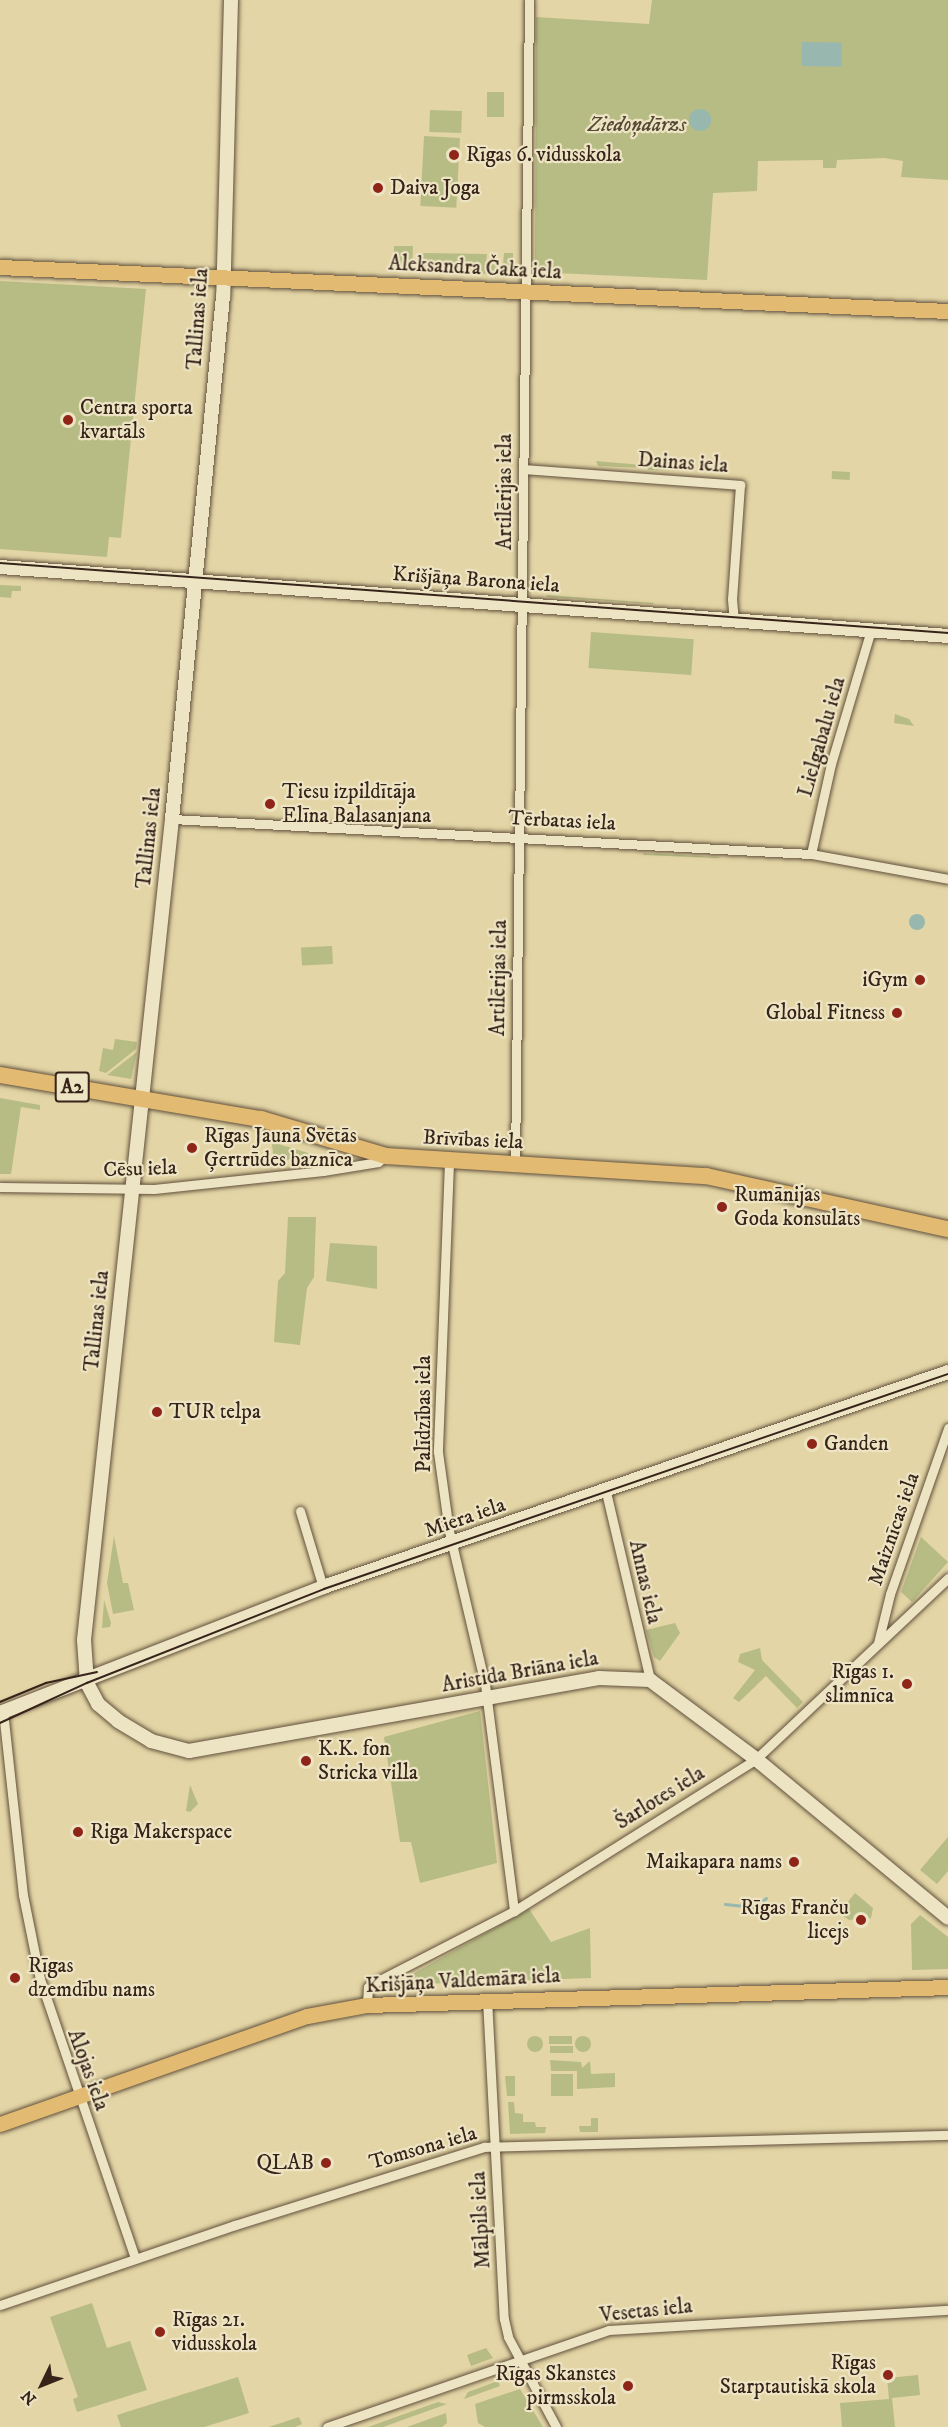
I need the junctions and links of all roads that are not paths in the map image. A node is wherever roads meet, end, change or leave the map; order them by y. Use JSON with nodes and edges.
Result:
{"nodes":[{"id":1,"x":231,"y":0,"type":"edge"},
{"id":2,"x":529,"y":0,"type":"edge"},
{"id":3,"x":0,"y":267,"type":"edge"},
{"id":4,"x":224,"y":278,"type":"junction"},
{"id":5,"x":523,"y":291,"type":"junction"},
{"id":6,"x":948,"y":311,"type":"edge"},
{"id":7,"x":524,"y":469,"type":"junction"},
{"id":8,"x":0,"y":567,"type":"edge"},
{"id":9,"x":195,"y":581,"type":"junction"},
{"id":10,"x":521,"y":604,"type":"junction"},
{"id":11,"x":734,"y":620,"type":"junction"},
{"id":12,"x":871,"y":630,"type":"junction"},
{"id":13,"x":948,"y":636,"type":"edge"},
{"id":14,"x":172,"y":819,"type":"junction"},
{"id":15,"x":520,"y":836,"type":"junction"},
{"id":16,"x":811,"y":854,"type":"junction"},
{"id":17,"x":948,"y":879,"type":"edge"},
{"id":18,"x":0,"y":1075,"type":"edge"},
{"id":19,"x":143,"y":1098,"type":"junction"},
{"id":20,"x":386,"y":1156,"type":"junction"},
{"id":21,"x":449,"y":1162,"type":"junction"},
{"id":22,"x":515,"y":1165,"type":"junction"},
{"id":23,"x":0,"y":1187,"type":"edge"},
{"id":24,"x":133,"y":1190,"type":"junction"},
{"id":25,"x":948,"y":1229,"type":"edge"},
{"id":26,"x":948,"y":1372,"type":"edge"},
{"id":27,"x":948,"y":1428,"type":"edge"},
{"id":28,"x":606,"y":1491,"type":"junction"},
{"id":29,"x":300,"y":1511,"type":"dead end"},
{"id":30,"x":452,"y":1545,"type":"junction"},
{"id":31,"x":948,"y":1578,"type":"edge"},
{"id":32,"x":324,"y":1587,"type":"junction"},
{"id":33,"x":878,"y":1642,"type":"junction"},
{"id":34,"x":86,"y":1679,"type":"junction"},
{"id":35,"x":650,"y":1680,"type":"junction"},
{"id":36,"x":487,"y":1700,"type":"junction"},
{"id":37,"x":2,"y":1712,"type":"edge"},
{"id":38,"x":756,"y":1759,"type":"junction"},
{"id":39,"x":514,"y":1911,"type":"junction"},
{"id":40,"x":948,"y":1918,"type":"edge"},
{"id":41,"x":948,"y":1987,"type":"edge"},
{"id":42,"x":487,"y":1999,"type":"junction"},
{"id":43,"x":366,"y":2005,"type":"junction"},
{"id":44,"x":79,"y":2097,"type":"junction"},
{"id":45,"x":0,"y":2124,"type":"edge"},
{"id":46,"x":948,"y":2135,"type":"edge"},
{"id":47,"x":494,"y":2146,"type":"junction"},
{"id":48,"x":135,"y":2258,"type":"junction"},
{"id":49,"x":0,"y":2305,"type":"edge"},
{"id":50,"x":948,"y":2310,"type":"edge"},
{"id":51,"x":520,"y":2358,"type":"junction"},
{"id":52,"x":327,"y":2427,"type":"edge"},
{"id":53,"x":556,"y":2427,"type":"edge"}],
"edges":[{"from":1,"to":4,"type":"street","name":"Tallinas iela"},
{"from":2,"to":5,"type":"street","name":"Artilērijas iela"},
{"from":3,"to":4,"type":"main road","name":"Aleksandra Čaka iela"},
{"from":4,"to":5,"type":"main road","name":"Aleksandra Čaka iela"},
{"from":4,"to":9,"type":"street","name":"Tallinas iela"},
{"from":5,"to":6,"type":"main road","name":"Aleksandra Čaka iela"},
{"from":5,"to":7,"type":"street","name":"Artilērijas iela"},
{"from":7,"to":10,"type":"street","name":"Artilērijas iela"},
{"from":7,"to":11,"type":"street","name":"Dainas iela"},
{"from":8,"to":9,"type":"street","name":"Krišjāņa Barona iela"},
{"from":9,"to":10,"type":"street","name":"Krišjāņa Barona iela"},
{"from":9,"to":14,"type":"street","name":"Tallinas iela"},
{"from":10,"to":11,"type":"street","name":"Krišjāņa Barona iela"},
{"from":10,"to":15,"type":"street","name":"Artilērijas iela"},
{"from":11,"to":12,"type":"street","name":"Krišjāņa Barona iela"},
{"from":12,"to":13,"type":"street","name":"Krišjāņa Barona iela"},
{"from":12,"to":16,"type":"street","name":"Lielgabalu iela"},
{"from":14,"to":15,"type":"street","name":"Tērbatas iela"},
{"from":14,"to":19,"type":"street","name":"Tallinas iela"},
{"from":15,"to":16,"type":"street","name":"Tērbatas iela"},
{"from":15,"to":22,"type":"street","name":"Artilērijas iela"},
{"from":16,"to":17,"type":"street","name":"Tērbatas iela"},
{"from":18,"to":19,"type":"highway","name":"Brīvības iela","number":"A2"},
{"from":19,"to":20,"type":"highway","name":"Brīvības iela","number":"A2"},
{"from":19,"to":24,"type":"street","name":"Tallinas iela"},
{"from":20,"to":21,"type":"highway","name":"Brīvības iela","number":"A2"},
{"from":20,"to":24,"type":"street","name":"Cēsu iela"},
{"from":21,"to":22,"type":"highway","name":"Brīvības iela","number":"A2"},
{"from":21,"to":30,"type":"street","name":"Palīdzības iela"},
{"from":22,"to":25,"type":"highway","name":"Brīvības iela","number":"A2"},
{"from":23,"to":24,"type":"street","name":"Cēsu iela"},
{"from":24,"to":34,"type":"street","name":"Tallinas iela"},
{"from":26,"to":28,"type":"street","name":"Miera iela"},
{"from":27,"to":33,"type":"street","name":"Maiznīcas iela"},
{"from":28,"to":30,"type":"street","name":"Miera iela"},
{"from":28,"to":35,"type":"street","name":"Annas iela"},
{"from":29,"to":32,"type":"street"},
{"from":30,"to":32,"type":"street","name":"Miera iela"},
{"from":30,"to":36,"type":"street","name":"Palīdzības iela"},
{"from":31,"to":33,"type":"street","name":"Šarlotes iela"},
{"from":32,"to":34,"type":"street","name":"Miera iela"},
{"from":33,"to":38,"type":"street","name":"Šarlotes iela"},
{"from":34,"to":36,"type":"street","name":"Aristida Briāna iela"},
{"from":34,"to":37,"type":"street","name":"Miera iela"},
{"from":35,"to":36,"type":"street","name":"Aristida Briāna iela"},
{"from":35,"to":38,"type":"street"},
{"from":36,"to":39,"type":"street","name":"Palīdzības iela"},
{"from":37,"to":44,"type":"street","name":"Alojas iela"},
{"from":38,"to":39,"type":"street","name":"Šarlotes iela"},
{"from":38,"to":40,"type":"street"},
{"from":39,"to":43,"type":"street","name":"Šarlotes iela"},
{"from":41,"to":42,"type":"main road","name":"Krišjāņa Valdemāra iela"},
{"from":42,"to":43,"type":"main road","name":"Krišjāņa Valdemāra iela"},
{"from":42,"to":47,"type":"street","name":"Mālpils iela"},
{"from":43,"to":44,"type":"main road","name":"Krišjāņa Valdemāra iela"},
{"from":44,"to":45,"type":"main road","name":"Krišjāņa Valdemāra iela"},
{"from":44,"to":48,"type":"street","name":"Alojas iela"},
{"from":46,"to":47,"type":"street","name":"Tomsona iela"},
{"from":47,"to":48,"type":"street","name":"Tomsona iela"},
{"from":47,"to":51,"type":"street","name":"Mālpils iela"},
{"from":48,"to":49,"type":"street","name":"Tomsona iela"},
{"from":50,"to":51,"type":"street","name":"Vesetas iela"},
{"from":51,"to":52,"type":"street","name":"Vesetas iela"},
{"from":51,"to":53,"type":"street","name":"Mālpils iela"}]}
